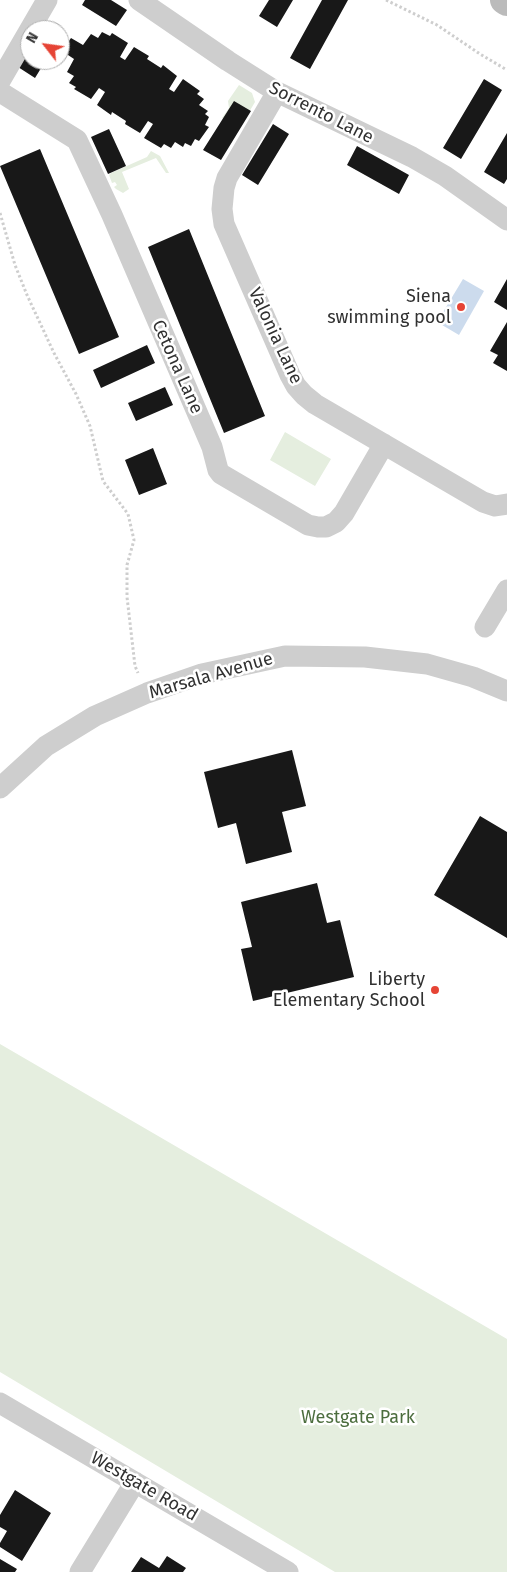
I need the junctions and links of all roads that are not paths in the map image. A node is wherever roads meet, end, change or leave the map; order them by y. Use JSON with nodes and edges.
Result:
{"nodes":[{"id":1,"x":47,"y":0,"type":"edge"},
{"id":2,"x":139,"y":0,"type":"edge"},
{"id":3,"x":0,"y":81,"type":"edge"},
{"id":4,"x":0,"y":92,"type":"edge"},
{"id":5,"x":278,"y":92,"type":"junction"},
{"id":6,"x":505,"y":215,"type":"edge"},
{"id":7,"x":384,"y":444,"type":"junction"},
{"id":8,"x":507,"y":504,"type":"edge"},
{"id":9,"x":507,"y":590,"type":"edge"},
{"id":10,"x":485,"y":627,"type":"dead end"},
{"id":11,"x":507,"y":691,"type":"edge"},
{"id":12,"x":0,"y":788,"type":"edge"},
{"id":13,"x":0,"y":1403,"type":"edge"},
{"id":14,"x":135,"y":1482,"type":"junction"},
{"id":15,"x":80,"y":1572,"type":"edge"},
{"id":16,"x":288,"y":1572,"type":"edge"}],
"edges":[{"from":1,"to":3,"type":"street"},
{"from":2,"to":5,"type":"street","name":"Sorrento Lane"},
{"from":4,"to":7,"type":"street","name":"Cetona Lane"},
{"from":5,"to":6,"type":"street","name":"Sorrento Lane"},
{"from":5,"to":7,"type":"street","name":"Valonia Lane"},
{"from":7,"to":8,"type":"street","name":"Valonia Lane"},
{"from":9,"to":10,"type":"street"},
{"from":11,"to":12,"type":"street","name":"Marsala Avenue"},
{"from":13,"to":14,"type":"street","name":"Westgate Road"},
{"from":14,"to":15,"type":"street"},
{"from":14,"to":16,"type":"street","name":"Westgate Road"}]}
